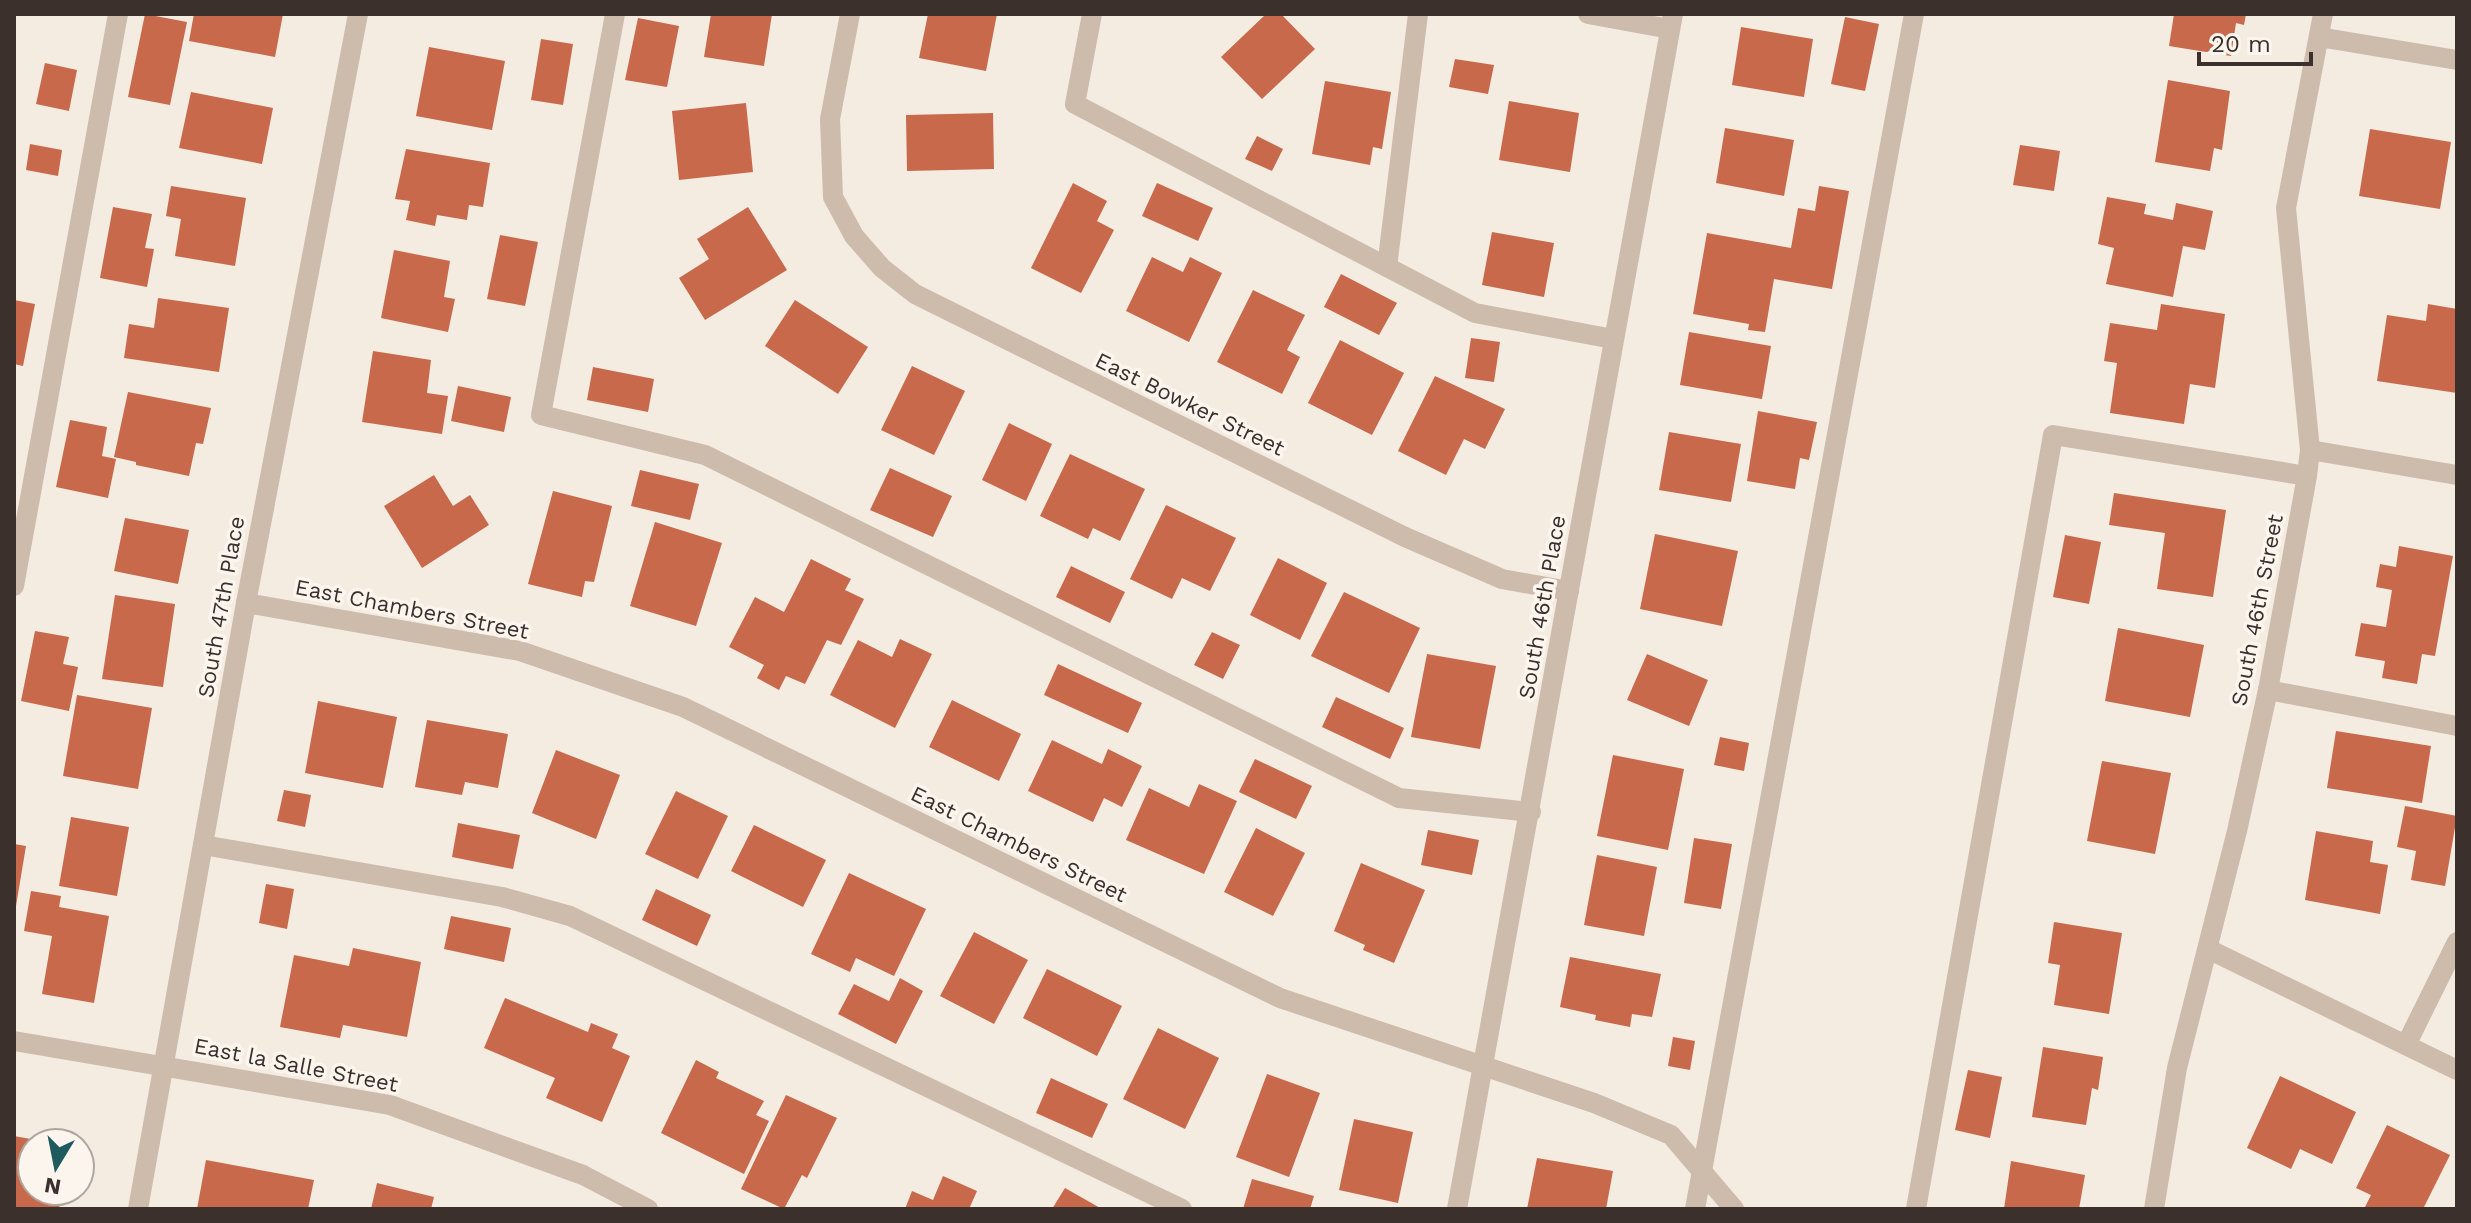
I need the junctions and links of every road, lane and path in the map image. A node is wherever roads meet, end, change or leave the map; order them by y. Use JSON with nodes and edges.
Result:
{"nodes":[{"id":1,"x":118,"y":14,"type":"edge"},
{"id":2,"x":358,"y":14,"type":"edge"},
{"id":3,"x":615,"y":14,"type":"edge"},
{"id":4,"x":850,"y":14,"type":"edge"},
{"id":5,"x":1092,"y":14,"type":"edge"},
{"id":6,"x":1418,"y":14,"type":"edge"},
{"id":7,"x":1588,"y":14,"type":"edge"},
{"id":8,"x":1914,"y":14,"type":"edge"},
{"id":9,"x":2323,"y":14,"type":"edge"},
{"id":10,"x":1672,"y":22,"type":"edge"},
{"id":11,"x":2319,"y":37,"type":"junction"},
{"id":12,"x":2457,"y":60,"type":"edge"},
{"id":13,"x":1387,"y":267,"type":"junction"},
{"id":14,"x":1613,"y":339,"type":"junction"},
{"id":15,"x":2310,"y":450,"type":"junction"},
{"id":16,"x":2457,"y":475,"type":"edge"},
{"id":17,"x":2307,"y":476,"type":"junction"},
{"id":18,"x":14,"y":586,"type":"edge"},
{"id":19,"x":1569,"y":591,"type":"junction"},
{"id":20,"x":246,"y":603,"type":"junction"},
{"id":21,"x":2268,"y":690,"type":"junction"},
{"id":22,"x":2457,"y":726,"type":"edge"},
{"id":23,"x":1531,"y":812,"type":"junction"},
{"id":24,"x":203,"y":845,"type":"junction"},
{"id":25,"x":2457,"y":942,"type":"edge"},
{"id":26,"x":2208,"y":949,"type":"junction"},
{"id":27,"x":14,"y":1041,"type":"edge"},
{"id":28,"x":2406,"y":1045,"type":"junction"},
{"id":29,"x":164,"y":1065,"type":"junction"},
{"id":30,"x":1484,"y":1066,"type":"junction"},
{"id":31,"x":2457,"y":1070,"type":"edge"},
{"id":32,"x":1702,"y":1171,"type":"junction"},
{"id":33,"x":138,"y":1209,"type":"edge"},
{"id":34,"x":648,"y":1209,"type":"edge"},
{"id":35,"x":1182,"y":1209,"type":"edge"},
{"id":36,"x":1457,"y":1209,"type":"edge"},
{"id":37,"x":1695,"y":1209,"type":"edge"},
{"id":38,"x":1734,"y":1209,"type":"edge"},
{"id":39,"x":1916,"y":1209,"type":"edge"},
{"id":40,"x":2154,"y":1209,"type":"edge"}],
"edges":[{"from":1,"to":18,"type":"street"},
{"from":2,"to":20,"type":"street","name":"South 47th Place"},
{"from":3,"to":23,"type":"street"},
{"from":4,"to":19,"type":"street","name":"East Bowker Street"},
{"from":5,"to":13,"type":"street"},
{"from":6,"to":13,"type":"street"},
{"from":7,"to":10,"type":"street"},
{"from":8,"to":32,"type":"street"},
{"from":9,"to":11,"type":"street","name":"South 46th Street"},
{"from":10,"to":14,"type":"street","name":"South 46th Place"},
{"from":11,"to":12,"type":"street"},
{"from":11,"to":15,"type":"street","name":"South 46th Street"},
{"from":13,"to":14,"type":"street"},
{"from":14,"to":19,"type":"street","name":"South 46th Place"},
{"from":15,"to":16,"type":"street"},
{"from":15,"to":17,"type":"street","name":"South 46th Street"},
{"from":17,"to":21,"type":"street","name":"South 46th Street"},
{"from":17,"to":39,"type":"street"},
{"from":19,"to":23,"type":"street","name":"South 46th Place"},
{"from":20,"to":24,"type":"street","name":"South 47th Place"},
{"from":20,"to":30,"type":"street","name":"East Chambers Street"},
{"from":21,"to":22,"type":"street"},
{"from":21,"to":26,"type":"street","name":"South 46th Street"},
{"from":23,"to":30,"type":"street","name":"South 46th Place"},
{"from":24,"to":29,"type":"street","name":"South 47th Place"},
{"from":24,"to":35,"type":"street"},
{"from":25,"to":28,"type":"street"},
{"from":26,"to":28,"type":"street"},
{"from":26,"to":40,"type":"street","name":"South 46th Street"},
{"from":27,"to":29,"type":"street","name":"East la Salle Street"},
{"from":28,"to":31,"type":"street"},
{"from":29,"to":33,"type":"street","name":"South 47th Place"},
{"from":29,"to":34,"type":"street","name":"East la Salle Street"},
{"from":30,"to":32,"type":"street","name":"East Chambers Street"},
{"from":30,"to":36,"type":"street","name":"South 46th Place"},
{"from":32,"to":37,"type":"street"},
{"from":32,"to":38,"type":"street","name":"East Chambers Street"}]}
